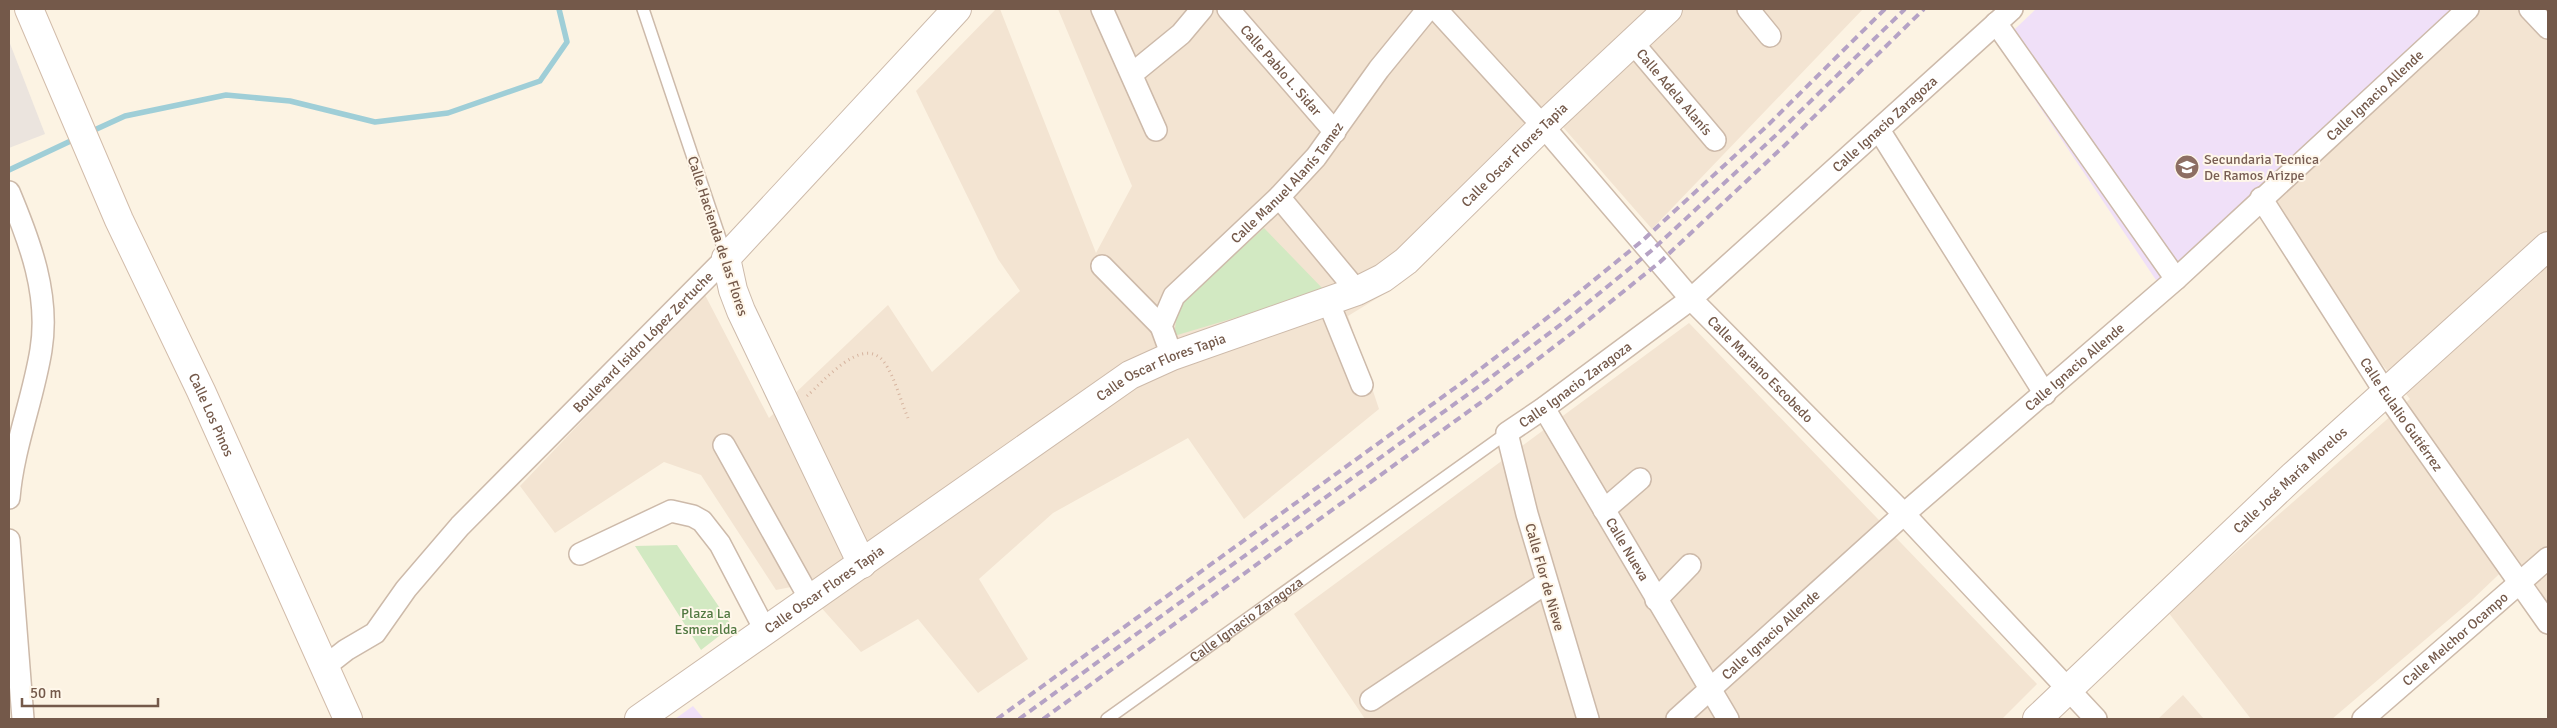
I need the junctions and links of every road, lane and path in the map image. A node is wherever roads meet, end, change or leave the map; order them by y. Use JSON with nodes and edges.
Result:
{"nodes":[{"id":1,"x":29,"y":9,"type":"edge"},
{"id":2,"x":643,"y":9,"type":"edge"},
{"id":3,"x":957,"y":9,"type":"edge"},
{"id":4,"x":1102,"y":9,"type":"edge"},
{"id":5,"x":1202,"y":9,"type":"edge"},
{"id":6,"x":1228,"y":9,"type":"edge"},
{"id":7,"x":1428,"y":9,"type":"edge"},
{"id":8,"x":1436,"y":9,"type":"edge"},
{"id":9,"x":1668,"y":9,"type":"edge"},
{"id":10,"x":1748,"y":9,"type":"edge"},
{"id":11,"x":2012,"y":9,"type":"edge"},
{"id":12,"x":2468,"y":9,"type":"edge"},
{"id":13,"x":2530,"y":9,"type":"edge"},
{"id":14,"x":1996,"y":23,"type":"junction"},
{"id":15,"x":2548,"y":28,"type":"edge"},
{"id":16,"x":1770,"y":36,"type":"dead end"},
{"id":17,"x":1632,"y":43,"type":"junction"},
{"id":18,"x":1132,"y":74,"type":"junction"},
{"id":19,"x":1543,"y":126,"type":"junction"},
{"id":20,"x":1156,"y":130,"type":"dead end"},
{"id":21,"x":1879,"y":130,"type":"junction"},
{"id":22,"x":1335,"y":132,"type":"junction"},
{"id":23,"x":1714,"y":140,"type":"dead end"},
{"id":24,"x":9,"y":192,"type":"edge"},
{"id":25,"x":1279,"y":197,"type":"junction"},
{"id":26,"x":2261,"y":198,"type":"junction"},
{"id":27,"x":2548,"y":246,"type":"edge"},
{"id":28,"x":726,"y":258,"type":"junction"},
{"id":29,"x":1102,"y":266,"type":"dead end"},
{"id":30,"x":2176,"y":279,"type":"junction"},
{"id":31,"x":1357,"y":291,"type":"junction"},
{"id":32,"x":1691,"y":298,"type":"junction"},
{"id":33,"x":1328,"y":301,"type":"junction"},
{"id":34,"x":1161,"y":326,"type":"junction"},
{"id":35,"x":1172,"y":356,"type":"junction"},
{"id":36,"x":1362,"y":385,"type":"dead end"},
{"id":37,"x":2384,"y":392,"type":"junction"},
{"id":38,"x":2045,"y":394,"type":"junction"},
{"id":39,"x":1544,"y":408,"type":"junction"},
{"id":40,"x":790,"y":412,"type":"junction"},
{"id":41,"x":908,"y":418,"type":"dead end"},
{"id":42,"x":1507,"y":433,"type":"junction"},
{"id":43,"x":724,"y":445,"type":"dead end"},
{"id":44,"x":1640,"y":479,"type":"dead end"},
{"id":45,"x":9,"y":498,"type":"edge"},
{"id":46,"x":1604,"y":510,"type":"junction"},
{"id":47,"x":1904,"y":514,"type":"junction"},
{"id":48,"x":9,"y":540,"type":"edge"},
{"id":49,"x":580,"y":554,"type":"dead end"},
{"id":50,"x":2548,"y":558,"type":"edge"},
{"id":51,"x":862,"y":564,"type":"junction"},
{"id":52,"x":1690,"y":565,"type":"dead end"},
{"id":53,"x":2521,"y":582,"type":"junction"},
{"id":54,"x":1546,"y":583,"type":"junction"},
{"id":55,"x":810,"y":599,"type":"junction"},
{"id":56,"x":1656,"y":600,"type":"junction"},
{"id":57,"x":2548,"y":623,"type":"edge"},
{"id":58,"x":764,"y":630,"type":"junction"},
{"id":59,"x":323,"y":668,"type":"junction"},
{"id":60,"x":1710,"y":690,"type":"junction"},
{"id":61,"x":2068,"y":690,"type":"junction"},
{"id":62,"x":1371,"y":700,"type":"dead end"},
{"id":63,"x":23,"y":719,"type":"edge"},
{"id":64,"x":348,"y":719,"type":"edge"},
{"id":65,"x":639,"y":719,"type":"edge"},
{"id":66,"x":1107,"y":719,"type":"edge"},
{"id":67,"x":1588,"y":719,"type":"edge"},
{"id":68,"x":1677,"y":719,"type":"edge"},
{"id":69,"x":1728,"y":719,"type":"edge"},
{"id":70,"x":2036,"y":719,"type":"edge"},
{"id":71,"x":2096,"y":719,"type":"edge"},
{"id":72,"x":2363,"y":719,"type":"edge"}],
"edges":[{"from":1,"to":59,"type":"street","name":"Calle Los Pinos"},
{"from":2,"to":28,"type":"lane","name":"Calle Hacienda de las Flores"},
{"from":3,"to":28,"type":"street","name":"Boulevard Isidro López Zertuche"},
{"from":4,"to":18,"type":"street"},
{"from":5,"to":18,"type":"street"},
{"from":6,"to":22,"type":"street","name":"Calle Pablo L. Sidar"},
{"from":7,"to":22,"type":"street","name":"Calle Manuel Alanís Tamez"},
{"from":8,"to":19,"type":"street","name":"Calle Mariano Escobedo"},
{"from":9,"to":17,"type":"street","name":"Calle Oscar Flores Tapia"},
{"from":10,"to":16,"type":"street"},
{"from":11,"to":14,"type":"street","name":"Calle Ignacio Zaragoza"},
{"from":12,"to":26,"type":"street","name":"Calle Ignacio Allende"},
{"from":13,"to":15,"type":"street"},
{"from":14,"to":21,"type":"street","name":"Calle Ignacio Zaragoza"},
{"from":14,"to":30,"type":"street"},
{"from":17,"to":19,"type":"street","name":"Calle Oscar Flores Tapia"},
{"from":17,"to":23,"type":"street","name":"Calle Adela Alanís"},
{"from":18,"to":20,"type":"street"},
{"from":19,"to":31,"type":"street","name":"Calle Oscar Flores Tapia"},
{"from":19,"to":32,"type":"street","name":"Calle Mariano Escobedo"},
{"from":21,"to":32,"type":"street","name":"Calle Ignacio Zaragoza"},
{"from":21,"to":38,"type":"street"},
{"from":22,"to":25,"type":"street","name":"Calle Manuel Alanís Tamez"},
{"from":24,"to":45,"type":"street"},
{"from":25,"to":31,"type":"street"},
{"from":25,"to":34,"type":"street","name":"Calle Manuel Alanís Tamez"},
{"from":26,"to":30,"type":"street","name":"Calle Ignacio Allende"},
{"from":26,"to":37,"type":"street","name":"Calle Eulalio Gutiérrez"},
{"from":27,"to":37,"type":"street","name":"Calle José María Morelos"},
{"from":28,"to":40,"type":"street","name":"Calle Hacienda de las Flores"},
{"from":28,"to":59,"type":"street","name":"Boulevard Isidro López Zertuche"},
{"from":29,"to":34,"type":"street"},
{"from":30,"to":38,"type":"street","name":"Calle Ignacio Allende"},
{"from":31,"to":33,"type":"street","name":"Calle Oscar Flores Tapia"},
{"from":32,"to":39,"type":"street","name":"Calle Ignacio Zaragoza"},
{"from":32,"to":47,"type":"street","name":"Calle Mariano Escobedo"},
{"from":33,"to":35,"type":"street","name":"Calle Oscar Flores Tapia"},
{"from":33,"to":36,"type":"street"},
{"from":34,"to":35,"type":"street"},
{"from":35,"to":51,"type":"street","name":"Calle Oscar Flores Tapia"},
{"from":37,"to":53,"type":"street","name":"Calle Eulalio Gutiérrez"},
{"from":37,"to":61,"type":"street","name":"Calle José María Morelos"},
{"from":38,"to":47,"type":"street","name":"Calle Ignacio Allende"},
{"from":39,"to":42,"type":"street","name":"Calle Ignacio Zaragoza"},
{"from":39,"to":46,"type":"street","name":"Calle Nueva"},
{"from":40,"to":41,"type":"path"},
{"from":40,"to":51,"type":"street","name":"Calle Hacienda de las Flores"},
{"from":42,"to":54,"type":"street","name":"Calle Flor de Nieve"},
{"from":42,"to":66,"type":"lane","name":"Calle Ignacio Zaragoza"},
{"from":43,"to":55,"type":"street"},
{"from":44,"to":46,"type":"street"},
{"from":46,"to":56,"type":"street","name":"Calle Nueva"},
{"from":47,"to":60,"type":"street","name":"Calle Ignacio Allende"},
{"from":47,"to":61,"type":"street","name":"Calle Mariano Escobedo"},
{"from":48,"to":63,"type":"street"},
{"from":49,"to":58,"type":"street"},
{"from":50,"to":53,"type":"street","name":"Calle Melchor Ocampo"},
{"from":51,"to":55,"type":"street","name":"Calle Oscar Flores Tapia"},
{"from":52,"to":56,"type":"street"},
{"from":53,"to":57,"type":"street","name":"Calle Eulalio Gutiérrez"},
{"from":53,"to":72,"type":"street","name":"Calle Melchor Ocampo"},
{"from":54,"to":62,"type":"street"},
{"from":54,"to":67,"type":"street","name":"Calle Flor de Nieve"},
{"from":55,"to":58,"type":"street","name":"Calle Oscar Flores Tapia"},
{"from":56,"to":60,"type":"street","name":"Calle Nueva"},
{"from":58,"to":65,"type":"street","name":"Calle Oscar Flores Tapia"},
{"from":59,"to":64,"type":"street","name":"Calle Los Pinos"},
{"from":60,"to":68,"type":"street","name":"Calle Ignacio Allende"},
{"from":60,"to":69,"type":"street","name":"Calle Nueva"},
{"from":61,"to":70,"type":"street","name":"Calle José María Morelos"},
{"from":61,"to":71,"type":"street","name":"Calle Mariano Escobedo"}]}
